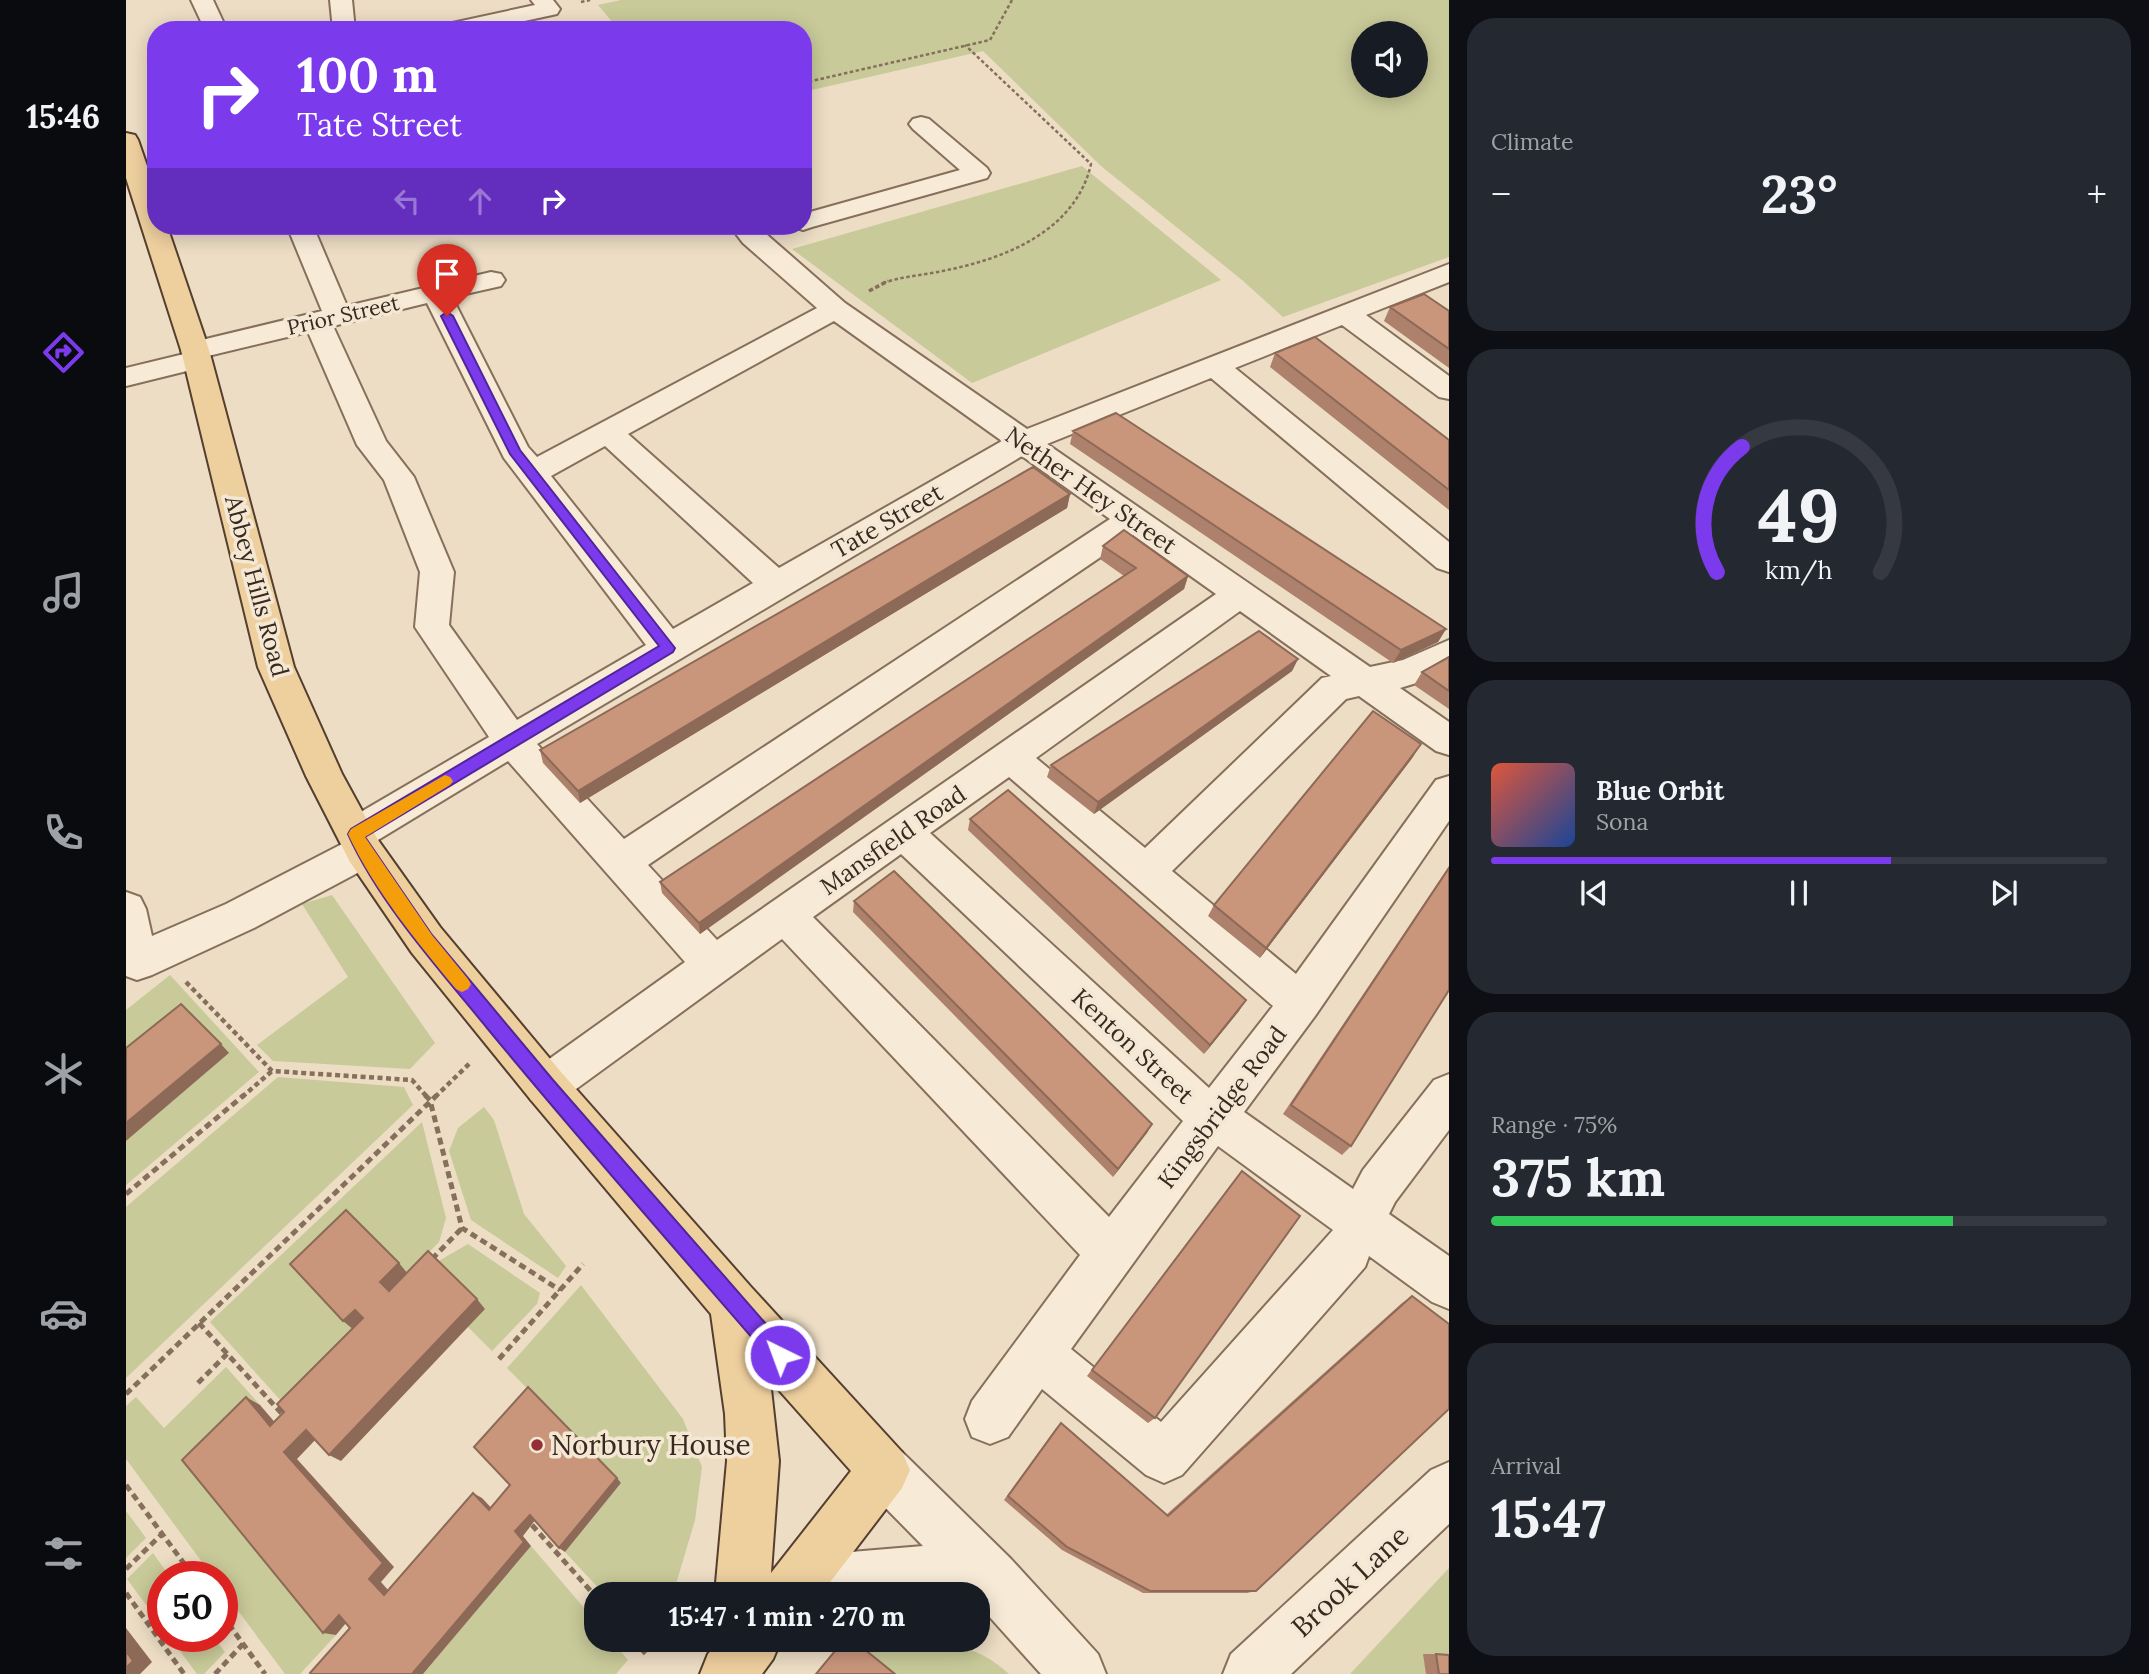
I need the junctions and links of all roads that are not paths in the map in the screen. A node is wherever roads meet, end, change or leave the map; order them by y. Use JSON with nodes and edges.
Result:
{"nodes":[{"id":1,"x":202,"y":0,"type":"edge"},
{"id":2,"x":341,"y":0,"type":"edge"},
{"id":3,"x":545,"y":5,"type":"edge"},
{"id":4,"x":212,"y":21,"type":"edge"},
{"id":5,"x":343,"y":21,"type":"edge"},
{"id":6,"x":485,"y":21,"type":"edge"},
{"id":7,"x":921,"y":124,"type":"dead end"},
{"id":8,"x":126,"y":140,"type":"edge"},
{"id":9,"x":147,"y":195,"type":"edge"},
{"id":10,"x":812,"y":219,"type":"edge"},
{"id":11,"x":161,"y":235,"type":"edge"},
{"id":12,"x":303,"y":235,"type":"edge"},
{"id":13,"x":752,"y":235,"type":"edge"},
{"id":14,"x":491,"y":280,"type":"dead end"},
{"id":15,"x":1444,"y":280,"type":"edge"},
{"id":16,"x":436,"y":293,"type":"junction"},
{"id":17,"x":835,"y":309,"type":"junction"},
{"id":18,"x":1346,"y":314,"type":"junction"},
{"id":19,"x":328,"y":319,"type":"junction"},
{"id":20,"x":196,"y":355,"type":"junction"},
{"id":21,"x":1214,"y":366,"type":"junction"},
{"id":22,"x":126,"y":377,"type":"edge"},
{"id":23,"x":1449,"y":390,"type":"edge"},
{"id":24,"x":608,"y":432,"type":"junction"},
{"id":25,"x":1024,"y":442,"type":"junction"},
{"id":26,"x":532,"y":473,"type":"junction"},
{"id":27,"x":1133,"y":519,"type":"junction"},
{"id":28,"x":1449,"y":560,"type":"edge"},
{"id":29,"x":776,"y":585,"type":"junction"},
{"id":30,"x":1241,"y":594,"type":"junction"},
{"id":31,"x":668,"y":648,"type":"junction"},
{"id":32,"x":1449,"y":653,"type":"edge"},
{"id":33,"x":1367,"y":682,"type":"junction"},
{"id":34,"x":512,"y":741,"type":"junction"},
{"id":35,"x":1449,"y":741,"type":"edge"},
{"id":36,"x":1011,"y":758,"type":"junction"},
{"id":37,"x":1449,"y":791,"type":"edge"},
{"id":38,"x":903,"y":832,"type":"junction"},
{"id":39,"x":360,"y":842,"type":"junction"},
{"id":40,"x":621,"y":862,"type":"junction"},
{"id":41,"x":1146,"y":872,"type":"junction"},
{"id":42,"x":126,"y":909,"type":"edge"},
{"id":43,"x":786,"y":916,"type":"junction"},
{"id":44,"x":714,"y":965,"type":"junction"},
{"id":45,"x":1300,"y":1003,"type":"junction"},
{"id":46,"x":546,"y":1086,"type":"junction"},
{"id":47,"x":1449,"y":1095,"type":"edge"},
{"id":48,"x":1214,"y":1118,"type":"junction"},
{"id":49,"x":1361,"y":1222,"type":"junction"},
{"id":50,"x":1112,"y":1251,"type":"junction"},
{"id":51,"x":1449,"y":1285,"type":"edge"},
{"id":52,"x":734,"y":1304,"type":"junction"},
{"id":53,"x":1038,"y":1354,"type":"junction"},
{"id":54,"x":990,"y":1419,"type":"dead end"},
{"id":55,"x":884,"y":1470,"type":"junction"},
{"id":56,"x":1449,"y":1488,"type":"edge"},
{"id":57,"x":992,"y":1578,"type":"junction"},
{"id":58,"x":743,"y":1582,"type":"edge"},
{"id":59,"x":797,"y":1582,"type":"edge"},
{"id":60,"x":843,"y":1582,"type":"edge"},
{"id":61,"x":1078,"y":1674,"type":"edge"},
{"id":62,"x":1251,"y":1674,"type":"edge"}],
"edges":[{"from":1,"to":4,"type":"street"},
{"from":2,"to":5,"type":"street"},
{"from":3,"to":6,"type":"street"},
{"from":7,"to":10,"type":"street"},
{"from":8,"to":9,"type":"main road","name":"Abbey Hills Road"},
{"from":11,"to":20,"type":"main road","name":"Abbey Hills Road"},
{"from":12,"to":19,"type":"street"},
{"from":13,"to":17,"type":"street","name":"Nether Hey Street"},
{"from":14,"to":16,"type":"street","name":"Prior Street"},
{"from":15,"to":18,"type":"street","name":"Tate Street"},
{"from":16,"to":19,"type":"street","name":"Prior Street"},
{"from":16,"to":26,"type":"street"},
{"from":17,"to":24,"type":"street"},
{"from":17,"to":25,"type":"street","name":"Nether Hey Street"},
{"from":18,"to":21,"type":"street","name":"Tate Street"},
{"from":18,"to":23,"type":"street"},
{"from":19,"to":20,"type":"street","name":"Prior Street"},
{"from":19,"to":34,"type":"street"},
{"from":20,"to":22,"type":"street","name":"Prior Street"},
{"from":20,"to":39,"type":"main road","name":"Abbey Hills Road"},
{"from":21,"to":25,"type":"street","name":"Tate Street"},
{"from":21,"to":28,"type":"street"},
{"from":24,"to":26,"type":"street"},
{"from":24,"to":29,"type":"street"},
{"from":25,"to":27,"type":"street","name":"Nether Hey Street"},
{"from":25,"to":29,"type":"street","name":"Tate Street"},
{"from":26,"to":31,"type":"street"},
{"from":27,"to":30,"type":"street","name":"Nether Hey Street"},
{"from":27,"to":40,"type":"street"},
{"from":29,"to":31,"type":"street","name":"Tate Street"},
{"from":30,"to":33,"type":"street","name":"Nether Hey Street"},
{"from":30,"to":36,"type":"street","name":"Mansfield Road"},
{"from":31,"to":34,"type":"street","name":"Tate Street"},
{"from":32,"to":33,"type":"street"},
{"from":33,"to":35,"type":"street","name":"Nether Hey Street"},
{"from":33,"to":41,"type":"street"},
{"from":34,"to":39,"type":"street","name":"Tate Street"},
{"from":34,"to":40,"type":"street"},
{"from":36,"to":38,"type":"street","name":"Mansfield Road"},
{"from":36,"to":41,"type":"street"},
{"from":37,"to":45,"type":"street","name":"Kingsbridge Road"},
{"from":38,"to":43,"type":"street","name":"Mansfield Road"},
{"from":38,"to":48,"type":"street","name":"Kenton Street"},
{"from":39,"to":42,"type":"street","name":"Tate Street"},
{"from":39,"to":46,"type":"main road","name":"Abbey Hills Road"},
{"from":40,"to":44,"type":"street"},
{"from":41,"to":45,"type":"street"},
{"from":43,"to":44,"type":"street","name":"Mansfield Road"},
{"from":43,"to":50,"type":"street"},
{"from":44,"to":46,"type":"street","name":"Mansfield Road"},
{"from":45,"to":48,"type":"street","name":"Kingsbridge Road"},
{"from":46,"to":52,"type":"main road","name":"Abbey Hills Road"},
{"from":47,"to":49,"type":"street"},
{"from":48,"to":49,"type":"street","name":"Kenton Street"},
{"from":48,"to":50,"type":"street","name":"Kingsbridge Road"},
{"from":49,"to":51,"type":"street","name":"Kenton Street"},
{"from":49,"to":53,"type":"street"},
{"from":50,"to":53,"type":"street","name":"Kingsbridge Road"},
{"from":52,"to":55,"type":"main road","name":"Abbey Hills Road"},
{"from":52,"to":58,"type":"main road"},
{"from":53,"to":54,"type":"street","name":"Kingsbridge Road"},
{"from":55,"to":57,"type":"street"},
{"from":55,"to":59,"type":"main road"},
{"from":56,"to":62,"type":"street","name":"Brook Lane"},
{"from":57,"to":60,"type":"street"},
{"from":57,"to":61,"type":"street"}]}
